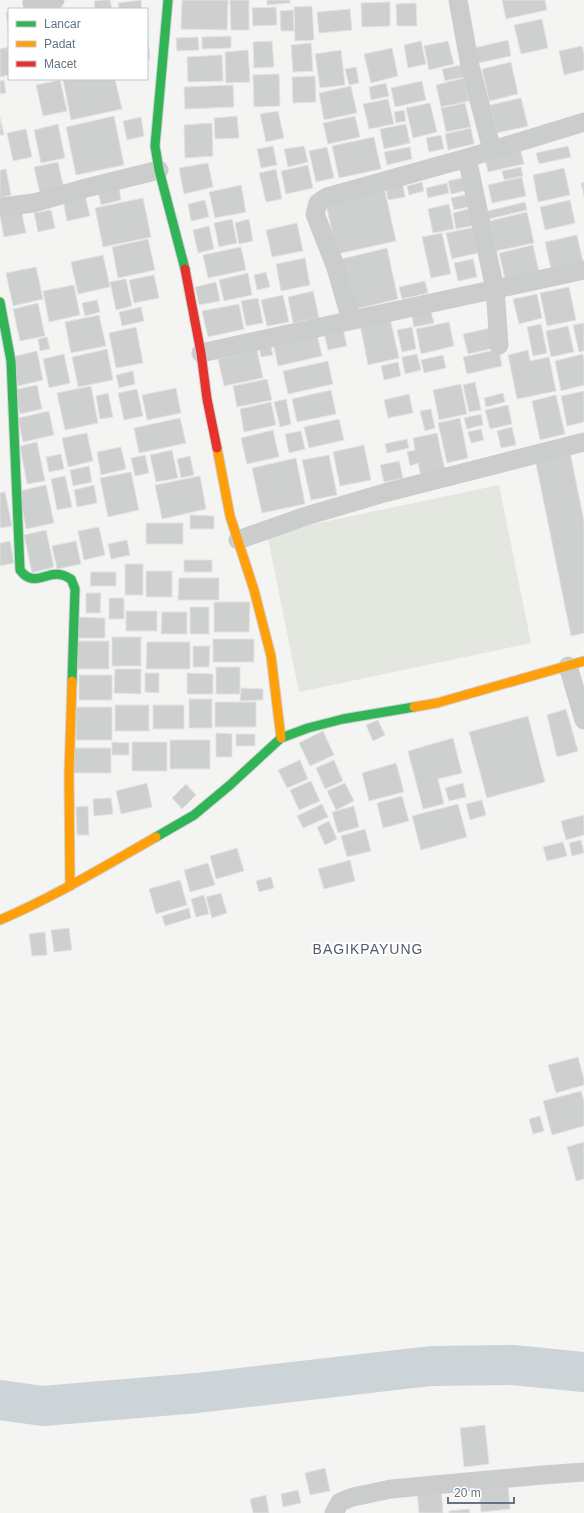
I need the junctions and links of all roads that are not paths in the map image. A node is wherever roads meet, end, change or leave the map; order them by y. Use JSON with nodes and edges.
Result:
{"nodes":[{"id":1,"x":55,"y":0,"type":"edge"},
{"id":2,"x":168,"y":0,"type":"edge"},
{"id":3,"x":458,"y":0,"type":"edge"},
{"id":4,"x":32,"y":3,"type":"dead end"},
{"id":5,"x":584,"y":122,"type":"edge"},
{"id":6,"x":492,"y":150,"type":"junction"},
{"id":7,"x":467,"y":158,"type":"junction"},
{"id":8,"x":159,"y":170,"type":"junction"},
{"id":9,"x":0,"y":207,"type":"edge"},
{"id":10,"x":584,"y":270,"type":"edge"},
{"id":11,"x":495,"y":289,"type":"junction"},
{"id":12,"x":0,"y":302,"type":"edge"},
{"id":13,"x":351,"y":320,"type":"junction"},
{"id":14,"x":500,"y":345,"type":"dead end"},
{"id":15,"x":201,"y":353,"type":"junction"},
{"id":16,"x":584,"y":442,"type":"edge"},
{"id":17,"x":238,"y":540,"type":"junction"},
{"id":18,"x":576,"y":664,"type":"edge"},
{"id":19,"x":584,"y":720,"type":"edge"},
{"id":20,"x":281,"y":738,"type":"junction"},
{"id":21,"x":70,"y":886,"type":"junction"},
{"id":22,"x":0,"y":920,"type":"edge"},
{"id":23,"x":584,"y":1472,"type":"edge"},
{"id":24,"x":334,"y":1513,"type":"edge"}],
"edges":[{"from":1,"to":4,"type":"street"},
{"from":2,"to":8,"type":"street"},
{"from":3,"to":6,"type":"street"},
{"from":5,"to":6,"type":"street"},
{"from":6,"to":7,"type":"street"},
{"from":7,"to":11,"type":"street"},
{"from":7,"to":13,"type":"street"},
{"from":8,"to":9,"type":"street"},
{"from":8,"to":15,"type":"street"},
{"from":10,"to":11,"type":"street"},
{"from":11,"to":13,"type":"street"},
{"from":11,"to":14,"type":"street"},
{"from":12,"to":21,"type":"street"},
{"from":13,"to":15,"type":"street"},
{"from":15,"to":17,"type":"street"},
{"from":16,"to":17,"type":"street"},
{"from":17,"to":20,"type":"street"},
{"from":18,"to":19,"type":"street"},
{"from":18,"to":20,"type":"street"},
{"from":20,"to":21,"type":"street"},
{"from":21,"to":22,"type":"street"},
{"from":23,"to":24,"type":"street"}]}
